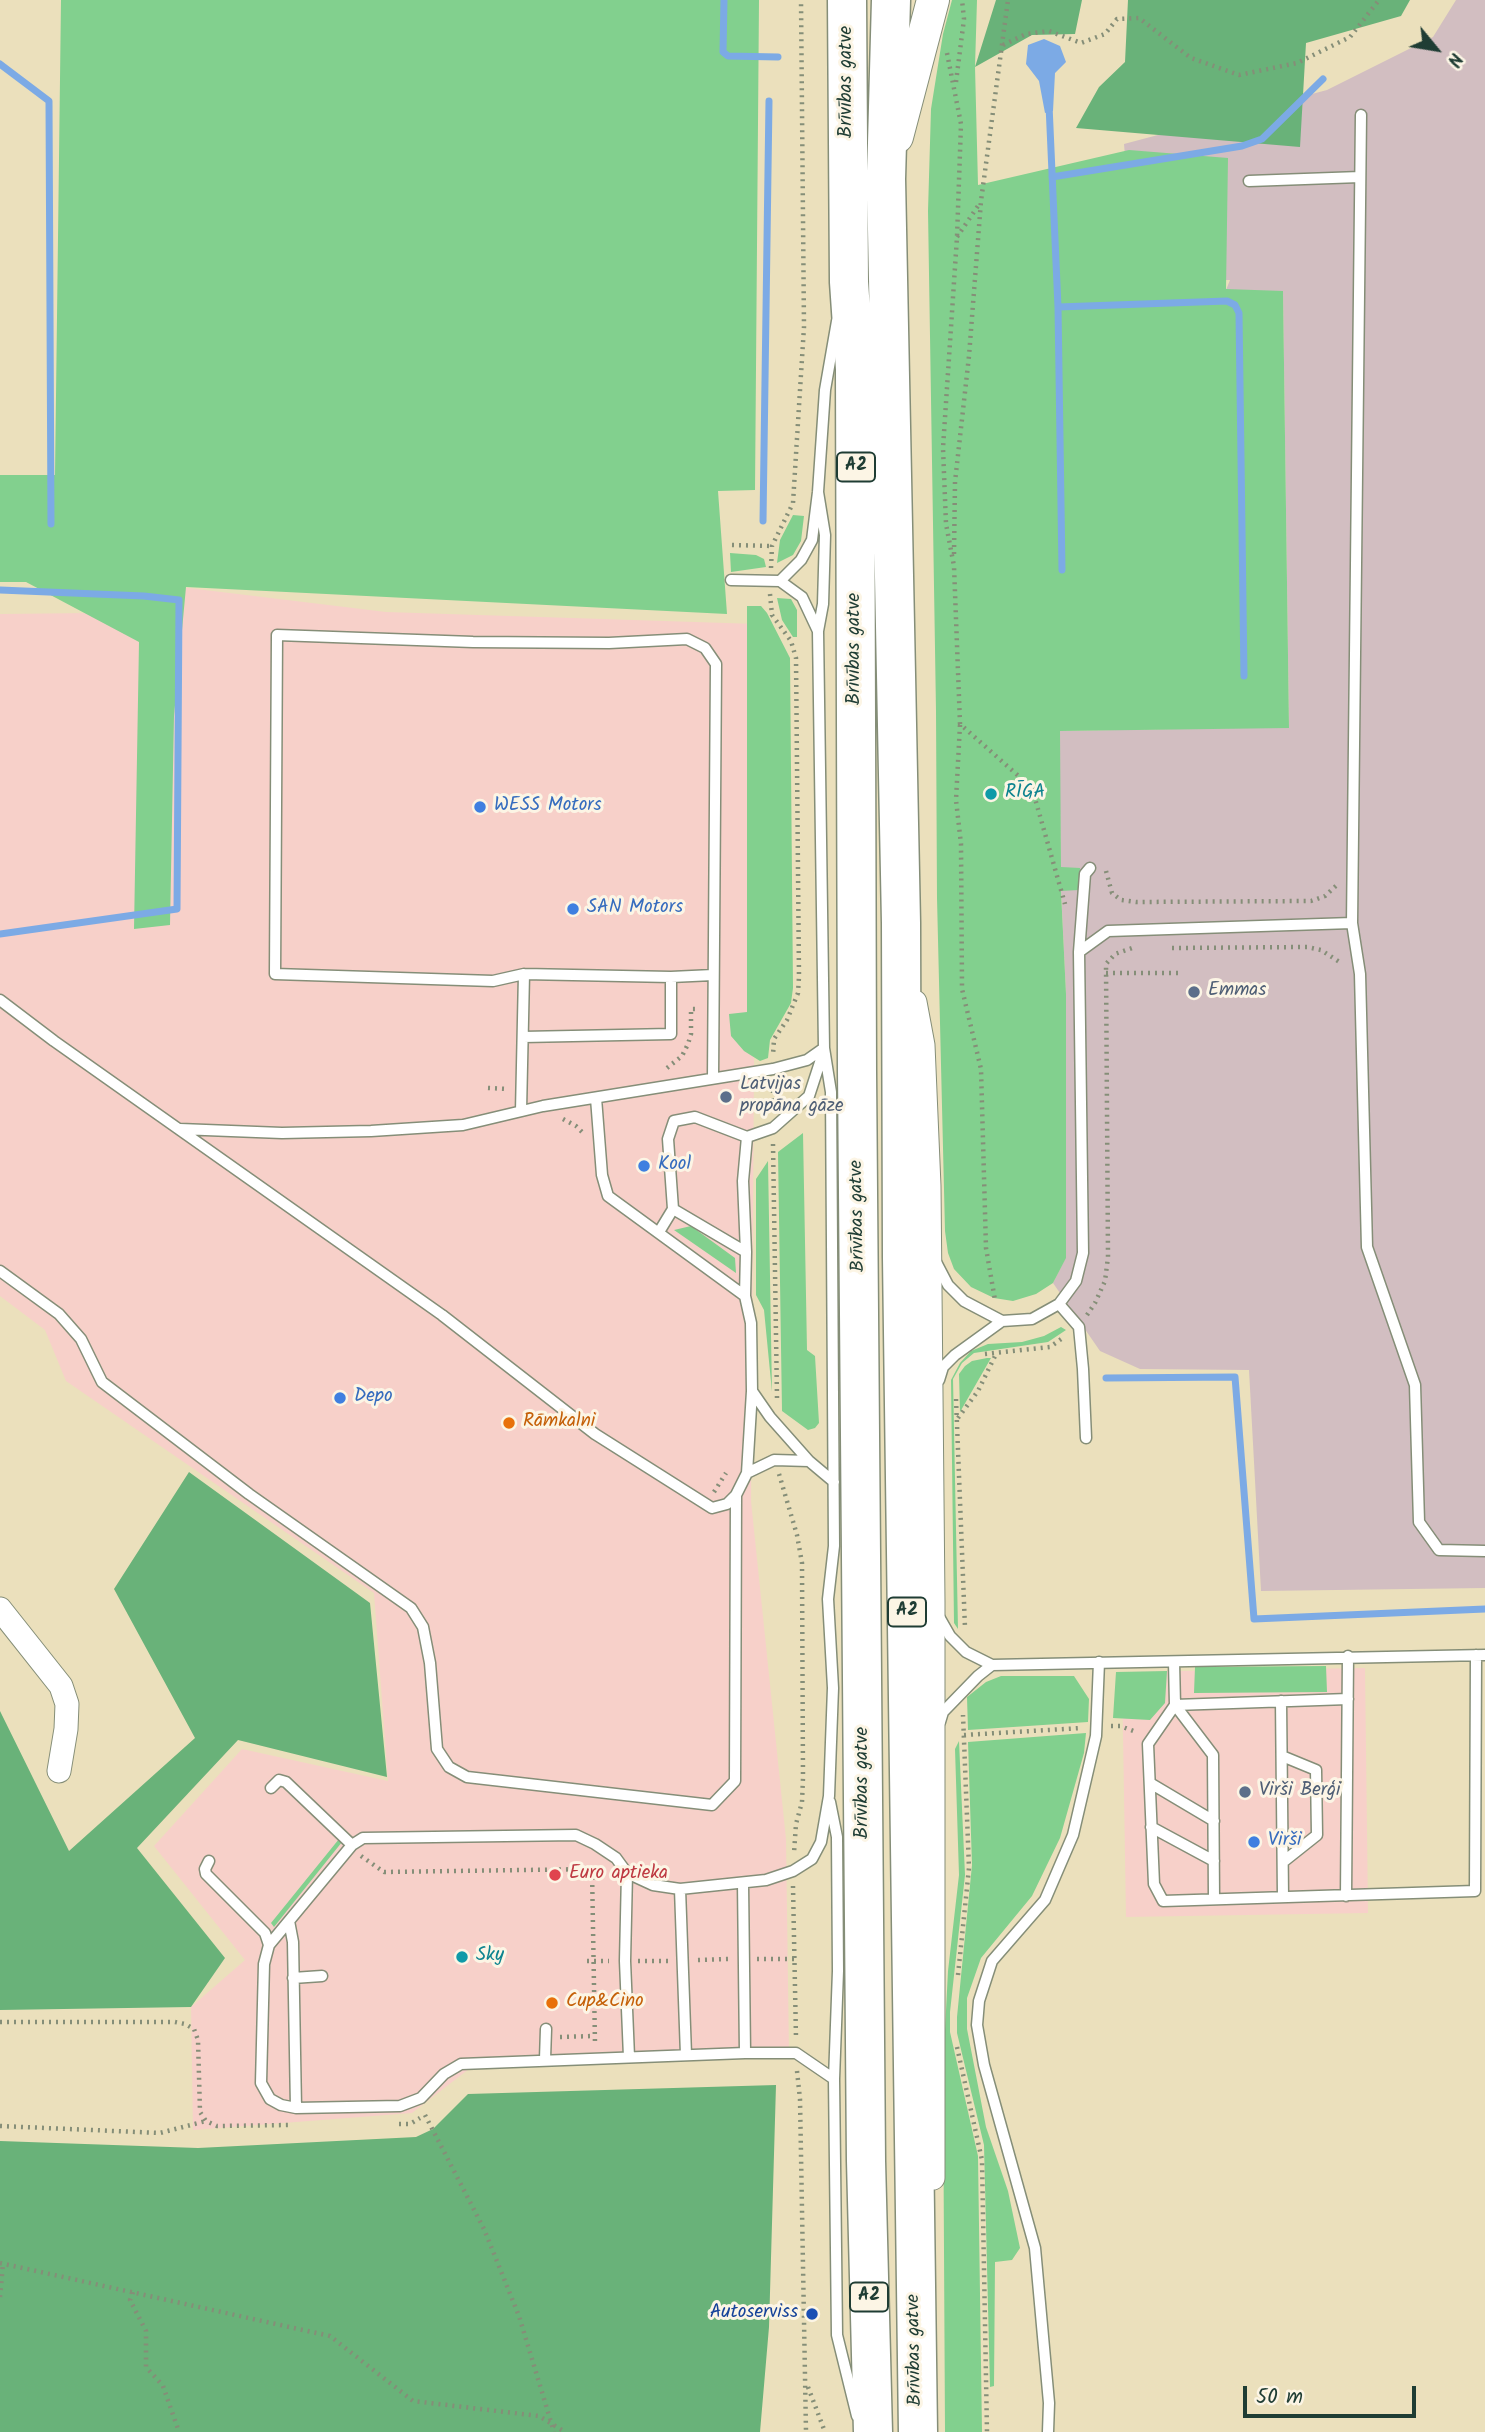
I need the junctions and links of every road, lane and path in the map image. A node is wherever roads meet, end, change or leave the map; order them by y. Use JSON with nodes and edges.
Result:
{"nodes":[{"id":1,"x":802,"y":0,"type":"edge"},
{"id":2,"x":847,"y":0,"type":"edge"},
{"id":3,"x":891,"y":0,"type":"edge"},
{"id":4,"x":933,"y":0,"type":"edge"},
{"id":5,"x":962,"y":0,"type":"edge"},
{"id":6,"x":1008,"y":0,"type":"edge"},
{"id":7,"x":1379,"y":0,"type":"edge"},
{"id":8,"x":1002,"y":46,"type":"junction"},
{"id":9,"x":946,"y":47,"type":"dead end"},
{"id":10,"x":956,"y":86,"type":"junction"},
{"id":11,"x":1361,"y":115,"type":"dead end"},
{"id":12,"x":1360,"y":177,"type":"junction"},
{"id":13,"x":886,"y":179,"type":"junction"},
{"id":14,"x":1249,"y":181,"type":"dead end"},
{"id":15,"x":981,"y":201,"type":"junction"},
{"id":16,"x":957,"y":237,"type":"junction"},
{"id":17,"x":849,"y":282,"type":"junction"},
{"id":18,"x":818,"y":492,"type":"junction"},
{"id":19,"x":732,"y":545,"type":"dead end"},
{"id":20,"x":772,"y":545,"type":"junction"},
{"id":21,"x":954,"y":566,"type":"junction"},
{"id":22,"x":732,"y":580,"type":"dead end"},
{"id":23,"x":775,"y":581,"type":"junction"},
{"id":24,"x":818,"y":631,"type":"junction"},
{"id":25,"x":960,"y":724,"type":"junction"},
{"id":26,"x":1090,"y":868,"type":"joint"},
{"id":27,"x":1353,"y":873,"type":"junction"},
{"id":28,"x":901,"y":923,"type":"junction"},
{"id":29,"x":1352,"y":923,"type":"junction"},
{"id":30,"x":1132,"y":948,"type":"dead end"},
{"id":31,"x":1159,"y":948,"type":"dead end"},
{"id":32,"x":1079,"y":953,"type":"junction"},
{"id":33,"x":1106,"y":973,"type":"junction"},
{"id":34,"x":1182,"y":973,"type":"dead end"},
{"id":35,"x":524,"y":974,"type":"junction"},
{"id":36,"x":1360,"y":974,"type":"junction"},
{"id":37,"x":713,"y":975,"type":"junction"},
{"id":38,"x":671,"y":977,"type":"junction"},
{"id":39,"x":0,"y":1000,"type":"edge"},
{"id":40,"x":712,"y":1008,"type":"junction"},
{"id":41,"x":523,"y":1037,"type":"junction"},
{"id":42,"x":824,"y":1048,"type":"junction"},
{"id":43,"x":773,"y":1069,"type":"junction"},
{"id":44,"x":660,"y":1072,"type":"dead end"},
{"id":45,"x":713,"y":1078,"type":"junction"},
{"id":46,"x":488,"y":1088,"type":"dead end"},
{"id":47,"x":522,"y":1090,"type":"junction"},
{"id":48,"x":596,"y":1098,"type":"junction"},
{"id":49,"x":521,"y":1111,"type":"junction"},
{"id":50,"x":773,"y":1128,"type":"junction"},
{"id":51,"x":180,"y":1129,"type":"junction"},
{"id":52,"x":747,"y":1137,"type":"junction"},
{"id":53,"x":673,"y":1209,"type":"junction"},
{"id":54,"x":659,"y":1232,"type":"junction"},
{"id":55,"x":930,"y":1242,"type":"junction"},
{"id":56,"x":746,"y":1252,"type":"junction"},
{"id":57,"x":0,"y":1271,"type":"edge"},
{"id":58,"x":745,"y":1296,"type":"junction"},
{"id":59,"x":1059,"y":1304,"type":"junction"},
{"id":60,"x":1004,"y":1321,"type":"junction"},
{"id":61,"x":1079,"y":1327,"type":"junction"},
{"id":62,"x":997,"y":1352,"type":"junction"},
{"id":63,"x":1007,"y":1352,"type":"junction"},
{"id":64,"x":978,"y":1355,"type":"dead end"},
{"id":65,"x":955,"y":1389,"type":"dead end"},
{"id":66,"x":752,"y":1391,"type":"junction"},
{"id":67,"x":931,"y":1405,"type":"junction"},
{"id":68,"x":770,"y":1417,"type":"junction"},
{"id":69,"x":958,"y":1418,"type":"junction"},
{"id":70,"x":1086,"y":1438,"type":"dead end"},
{"id":71,"x":809,"y":1461,"type":"junction"},
{"id":72,"x":728,"y":1471,"type":"dead end"},
{"id":73,"x":747,"y":1473,"type":"junction"},
{"id":74,"x":779,"y":1475,"type":"dead end"},
{"id":75,"x":834,"y":1482,"type":"junction"},
{"id":76,"x":736,"y":1495,"type":"junction"},
{"id":77,"x":705,"y":1504,"type":"junction"},
{"id":78,"x":1485,"y":1550,"type":"edge"},
{"id":79,"x":933,"y":1602,"type":"junction"},
{"id":80,"x":0,"y":1609,"type":"edge"},
{"id":81,"x":960,"y":1646,"type":"junction"},
{"id":82,"x":1481,"y":1655,"type":"edge"},
{"id":83,"x":1348,"y":1656,"type":"junction"},
{"id":84,"x":1099,"y":1662,"type":"junction"},
{"id":85,"x":1174,"y":1662,"type":"junction"},
{"id":86,"x":992,"y":1665,"type":"junction"},
{"id":87,"x":959,"y":1696,"type":"junction"},
{"id":88,"x":1348,"y":1699,"type":"junction"},
{"id":89,"x":1281,"y":1701,"type":"junction"},
{"id":90,"x":1175,"y":1705,"type":"junction"},
{"id":91,"x":1096,"y":1727,"type":"junction"},
{"id":92,"x":964,"y":1735,"type":"junction"},
{"id":93,"x":1148,"y":1744,"type":"junction"},
{"id":94,"x":932,"y":1750,"type":"junction"},
{"id":95,"x":1282,"y":1756,"type":"junction"},
{"id":96,"x":60,"y":1771,"type":"dead end"},
{"id":97,"x":1150,"y":1783,"type":"junction"},
{"id":98,"x":271,"y":1788,"type":"dead end"},
{"id":99,"x":829,"y":1796,"type":"junction"},
{"id":100,"x":325,"y":1818,"type":"junction"},
{"id":101,"x":1214,"y":1821,"type":"junction"},
{"id":102,"x":316,"y":1827,"type":"dead end"},
{"id":103,"x":1151,"y":1827,"type":"junction"},
{"id":104,"x":352,"y":1845,"type":"junction"},
{"id":105,"x":209,"y":1861,"type":"dead end"},
{"id":106,"x":1214,"y":1861,"type":"junction"},
{"id":107,"x":1283,"y":1862,"type":"junction"},
{"id":108,"x":793,"y":1871,"type":"junction"},
{"id":109,"x":627,"y":1873,"type":"junction"},
{"id":110,"x":743,"y":1883,"type":"junction"},
{"id":111,"x":680,"y":1889,"type":"junction"},
{"id":112,"x":1346,"y":1896,"type":"junction"},
{"id":113,"x":1283,"y":1897,"type":"junction"},
{"id":114,"x":1214,"y":1898,"type":"junction"},
{"id":115,"x":289,"y":1921,"type":"junction"},
{"id":116,"x":269,"y":1945,"type":"junction"},
{"id":117,"x":322,"y":1976,"type":"dead end"},
{"id":118,"x":293,"y":1978,"type":"junction"},
{"id":119,"x":957,"y":1984,"type":"dead end"},
{"id":120,"x":0,"y":2022,"type":"edge"},
{"id":121,"x":546,"y":2033,"type":"joint"},
{"id":122,"x":954,"y":2034,"type":"dead end"},
{"id":123,"x":594,"y":2035,"type":"junction"},
{"id":124,"x":746,"y":2053,"type":"junction"},
{"id":125,"x":796,"y":2053,"type":"junction"},
{"id":126,"x":686,"y":2054,"type":"junction"},
{"id":127,"x":629,"y":2057,"type":"junction"},
{"id":128,"x":545,"y":2059,"type":"junction"},
{"id":129,"x":596,"y":2060,"type":"junction"},
{"id":130,"x":834,"y":2079,"type":"junction"},
{"id":131,"x":433,"y":2106,"type":"dead end"},
{"id":132,"x":296,"y":2108,"type":"junction"},
{"id":133,"x":425,"y":2115,"type":"junction"},
{"id":134,"x":206,"y":2121,"type":"junction"},
{"id":135,"x":396,"y":2124,"type":"dead end"},
{"id":136,"x":300,"y":2125,"type":"dead end"},
{"id":137,"x":0,"y":2126,"type":"edge"},
{"id":138,"x":2,"y":2263,"type":"edge"},
{"id":139,"x":133,"y":2292,"type":"junction"},
{"id":140,"x":0,"y":2297,"type":"edge"},
{"id":141,"x":914,"y":2301,"type":"junction"},
{"id":142,"x":807,"y":2383,"type":"junction"},
{"id":143,"x":551,"y":2424,"type":"junction"},
{"id":144,"x":179,"y":2432,"type":"edge"},
{"id":145,"x":554,"y":2432,"type":"edge"},
{"id":146,"x":565,"y":2432,"type":"edge"},
{"id":147,"x":806,"y":2432,"type":"edge"},
{"id":148,"x":825,"y":2432,"type":"edge"},
{"id":149,"x":862,"y":2432,"type":"edge"},
{"id":150,"x":873,"y":2432,"type":"edge"},
{"id":151,"x":918,"y":2432,"type":"edge"},
{"id":152,"x":987,"y":2432,"type":"edge"},
{"id":153,"x":1048,"y":2432,"type":"edge"}],
"edges":[{"from":1,"to":20,"type":"path"},
{"from":2,"to":17,"type":"highway","name":"Brīvības gatve","number":"A2"},
{"from":3,"to":13,"type":"highway","name":"Brīvības gatve","number":"A2"},
{"from":4,"to":13,"type":"main road"},
{"from":5,"to":10,"type":"path"},
{"from":6,"to":8,"type":"path"},
{"from":7,"to":8,"type":"path"},
{"from":8,"to":15,"type":"path"},
{"from":9,"to":10,"type":"path"},
{"from":10,"to":16,"type":"path"},
{"from":11,"to":12,"type":"lane"},
{"from":12,"to":14,"type":"lane"},
{"from":12,"to":27,"type":"lane"},
{"from":13,"to":28,"type":"highway","name":"Brīvības gatve","number":"A2"},
{"from":15,"to":16,"type":"path"},
{"from":15,"to":21,"type":"path"},
{"from":16,"to":21,"type":"path"},
{"from":17,"to":18,"type":"lane"},
{"from":17,"to":150,"type":"highway","name":"Brīvības gatve","number":"A2"},
{"from":18,"to":23,"type":"lane"},
{"from":18,"to":24,"type":"lane"},
{"from":19,"to":20,"type":"path"},
{"from":20,"to":23,"type":"path"},
{"from":21,"to":25,"type":"path"},
{"from":22,"to":23,"type":"lane"},
{"from":23,"to":24,"type":"lane"},
{"from":23,"to":43,"type":"path"},
{"from":24,"to":42,"type":"lane"},
{"from":25,"to":32,"type":"path"},
{"from":25,"to":60,"type":"path"},
{"from":26,"to":27,"type":"path"},
{"from":26,"to":32,"type":"lane"},
{"from":27,"to":29,"type":"lane"},
{"from":28,"to":55,"type":"street"},
{"from":28,"to":141,"type":"highway","name":"Brīvības gatve","number":"A2"},
{"from":29,"to":32,"type":"lane"},
{"from":29,"to":36,"type":"lane"},
{"from":30,"to":33,"type":"path"},
{"from":31,"to":36,"type":"path"},
{"from":32,"to":59,"type":"lane"},
{"from":33,"to":34,"type":"path"},
{"from":33,"to":61,"type":"path"},
{"from":35,"to":37,"type":"lane"},
{"from":35,"to":38,"type":"lane"},
{"from":35,"to":41,"type":"lane"},
{"from":36,"to":78,"type":"lane"},
{"from":37,"to":38,"type":"lane"},
{"from":37,"to":40,"type":"lane"},
{"from":38,"to":41,"type":"lane"},
{"from":39,"to":51,"type":"lane"},
{"from":40,"to":44,"type":"path"},
{"from":40,"to":45,"type":"lane"},
{"from":41,"to":47,"type":"lane"},
{"from":42,"to":43,"type":"lane"},
{"from":42,"to":50,"type":"lane"},
{"from":42,"to":75,"type":"lane"},
{"from":43,"to":45,"type":"lane"},
{"from":43,"to":50,"type":"path"},
{"from":45,"to":48,"type":"lane"},
{"from":46,"to":47,"type":"path"},
{"from":47,"to":49,"type":"lane"},
{"from":48,"to":49,"type":"lane"},
{"from":48,"to":54,"type":"lane"},
{"from":49,"to":51,"type":"lane"},
{"from":50,"to":52,"type":"lane"},
{"from":50,"to":68,"type":"path"},
{"from":51,"to":77,"type":"lane"},
{"from":52,"to":53,"type":"lane"},
{"from":52,"to":56,"type":"lane"},
{"from":53,"to":54,"type":"lane"},
{"from":53,"to":56,"type":"lane"},
{"from":54,"to":58,"type":"lane"},
{"from":55,"to":60,"type":"lane"},
{"from":55,"to":67,"type":"street"},
{"from":56,"to":58,"type":"lane"},
{"from":57,"to":76,"type":"lane"},
{"from":58,"to":66,"type":"lane"},
{"from":59,"to":60,"type":"lane"},
{"from":59,"to":61,"type":"lane"},
{"from":60,"to":63,"type":"path"},
{"from":60,"to":67,"type":"lane"},
{"from":61,"to":63,"type":"path"},
{"from":61,"to":70,"type":"lane"},
{"from":62,"to":63,"type":"path"},
{"from":62,"to":64,"type":"path"},
{"from":62,"to":69,"type":"path"},
{"from":65,"to":69,"type":"path"},
{"from":66,"to":68,"type":"lane"},
{"from":66,"to":73,"type":"lane"},
{"from":67,"to":79,"type":"street"},
{"from":68,"to":71,"type":"lane"},
{"from":69,"to":81,"type":"path"},
{"from":71,"to":73,"type":"lane"},
{"from":71,"to":75,"type":"lane"},
{"from":72,"to":77,"type":"path"},
{"from":73,"to":76,"type":"lane"},
{"from":74,"to":108,"type":"path"},
{"from":75,"to":99,"type":"lane"},
{"from":76,"to":77,"type":"lane"},
{"from":79,"to":81,"type":"lane"},
{"from":79,"to":94,"type":"street"},
{"from":80,"to":96,"type":"street"},
{"from":81,"to":86,"type":"lane"},
{"from":82,"to":83,"type":"lane"},
{"from":82,"to":112,"type":"lane"},
{"from":83,"to":85,"type":"lane"},
{"from":83,"to":88,"type":"lane"},
{"from":84,"to":85,"type":"lane"},
{"from":84,"to":86,"type":"lane"},
{"from":84,"to":91,"type":"lane"},
{"from":85,"to":90,"type":"lane"},
{"from":86,"to":87,"type":"lane"},
{"from":87,"to":92,"type":"path"},
{"from":87,"to":94,"type":"lane"},
{"from":88,"to":89,"type":"lane"},
{"from":88,"to":112,"type":"lane"},
{"from":89,"to":90,"type":"lane"},
{"from":89,"to":95,"type":"lane"},
{"from":90,"to":93,"type":"lane"},
{"from":90,"to":101,"type":"lane"},
{"from":91,"to":92,"type":"path"},
{"from":91,"to":93,"type":"path"},
{"from":91,"to":153,"type":"lane"},
{"from":92,"to":119,"type":"path"},
{"from":93,"to":97,"type":"lane"},
{"from":94,"to":141,"type":"street"},
{"from":95,"to":107,"type":"lane"},
{"from":95,"to":107,"type":"lane"},
{"from":97,"to":101,"type":"lane"},
{"from":97,"to":103,"type":"lane"},
{"from":98,"to":100,"type":"lane"},
{"from":99,"to":108,"type":"lane"},
{"from":99,"to":130,"type":"lane"},
{"from":100,"to":102,"type":"lane"},
{"from":100,"to":104,"type":"lane"},
{"from":101,"to":106,"type":"lane"},
{"from":103,"to":106,"type":"lane"},
{"from":103,"to":114,"type":"lane"},
{"from":104,"to":109,"type":"lane"},
{"from":104,"to":115,"type":"lane"},
{"from":104,"to":123,"type":"path"},
{"from":105,"to":116,"type":"lane"},
{"from":106,"to":114,"type":"lane"},
{"from":107,"to":113,"type":"lane"},
{"from":108,"to":110,"type":"lane"},
{"from":108,"to":125,"type":"path"},
{"from":109,"to":111,"type":"lane"},
{"from":109,"to":127,"type":"lane"},
{"from":110,"to":111,"type":"lane"},
{"from":110,"to":124,"type":"lane"},
{"from":111,"to":126,"type":"lane"},
{"from":112,"to":113,"type":"lane"},
{"from":113,"to":114,"type":"lane"},
{"from":115,"to":116,"type":"lane"},
{"from":115,"to":118,"type":"lane"},
{"from":116,"to":132,"type":"lane"},
{"from":117,"to":118,"type":"lane"},
{"from":118,"to":132,"type":"lane"},
{"from":120,"to":134,"type":"path"},
{"from":121,"to":123,"type":"path"},
{"from":121,"to":128,"type":"lane"},
{"from":122,"to":152,"type":"path"},
{"from":123,"to":129,"type":"path"},
{"from":124,"to":125,"type":"lane"},
{"from":124,"to":126,"type":"lane"},
{"from":125,"to":130,"type":"lane"},
{"from":125,"to":142,"type":"path"},
{"from":126,"to":127,"type":"lane"},
{"from":127,"to":129,"type":"lane"},
{"from":128,"to":129,"type":"lane"},
{"from":128,"to":132,"type":"lane"},
{"from":130,"to":149,"type":"lane"},
{"from":131,"to":133,"type":"path"},
{"from":133,"to":135,"type":"path"},
{"from":133,"to":143,"type":"path"},
{"from":134,"to":136,"type":"path"},
{"from":134,"to":137,"type":"path"},
{"from":138,"to":139,"type":"path"},
{"from":138,"to":140,"type":"path"},
{"from":139,"to":143,"type":"path"},
{"from":139,"to":144,"type":"path"},
{"from":141,"to":151,"type":"highway","name":"Brīvības gatve","number":"A2"},
{"from":142,"to":147,"type":"path"},
{"from":142,"to":148,"type":"path"},
{"from":143,"to":145,"type":"path"},
{"from":143,"to":146,"type":"path"}]}
